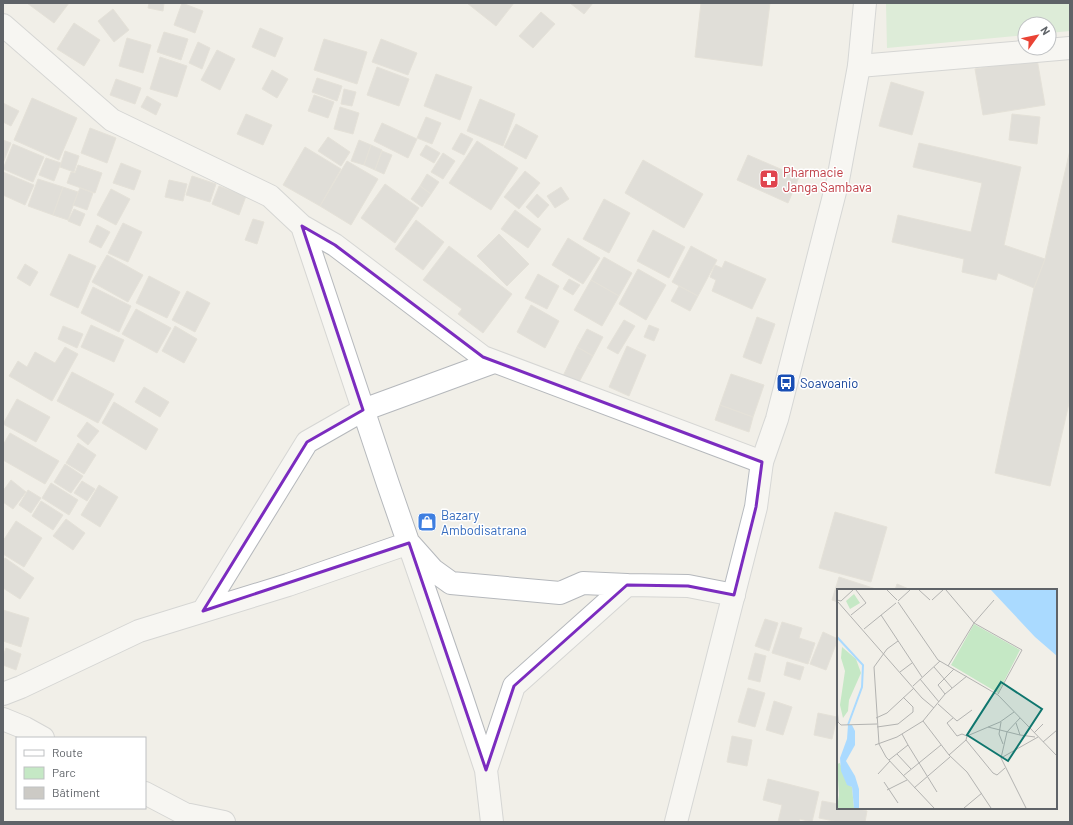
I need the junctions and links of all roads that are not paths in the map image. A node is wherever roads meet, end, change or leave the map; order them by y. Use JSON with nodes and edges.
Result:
{"nodes":[{"id":1,"x":865,"y":3,"type":"edge"},
{"id":2,"x":3,"y":25,"type":"edge"},
{"id":3,"x":1070,"y":48,"type":"edge"},
{"id":4,"x":859,"y":66,"type":"junction"},
{"id":5,"x":302,"y":226,"type":"junction"},
{"id":6,"x":494,"y":362,"type":"junction"},
{"id":7,"x":363,"y":410,"type":"junction"},
{"id":8,"x":762,"y":462,"type":"junction"},
{"id":9,"x":408,"y":543,"type":"junction"},
{"id":10,"x":627,"y":585,"type":"junction"},
{"id":11,"x":734,"y":595,"type":"junction"},
{"id":12,"x":203,"y":611,"type":"junction"},
{"id":13,"x":3,"y":694,"type":"edge"},
{"id":14,"x":3,"y":719,"type":"edge"},
{"id":15,"x":41,"y":737,"type":"edge"},
{"id":16,"x":486,"y":770,"type":"junction"},
{"id":17,"x":146,"y":794,"type":"edge"},
{"id":18,"x":224,"y":822,"type":"edge"},
{"id":19,"x":492,"y":822,"type":"edge"},
{"id":20,"x":676,"y":822,"type":"edge"}],
"edges":[{"from":1,"to":4,"type":"street"},
{"from":2,"to":5,"type":"street"},
{"from":3,"to":4,"type":"street"},
{"from":4,"to":8,"type":"street"},
{"from":5,"to":6,"type":"street"},
{"from":5,"to":7,"type":"street"},
{"from":6,"to":7,"type":"street"},
{"from":6,"to":8,"type":"street"},
{"from":7,"to":9,"type":"street"},
{"from":7,"to":12,"type":"street"},
{"from":8,"to":11,"type":"street"},
{"from":9,"to":10,"type":"street"},
{"from":9,"to":12,"type":"street"},
{"from":9,"to":16,"type":"street"},
{"from":10,"to":11,"type":"street"},
{"from":10,"to":16,"type":"street"},
{"from":11,"to":20,"type":"street"},
{"from":12,"to":13,"type":"street"},
{"from":14,"to":15,"type":"street"},
{"from":16,"to":19,"type":"street"},
{"from":17,"to":18,"type":"street"}]}
